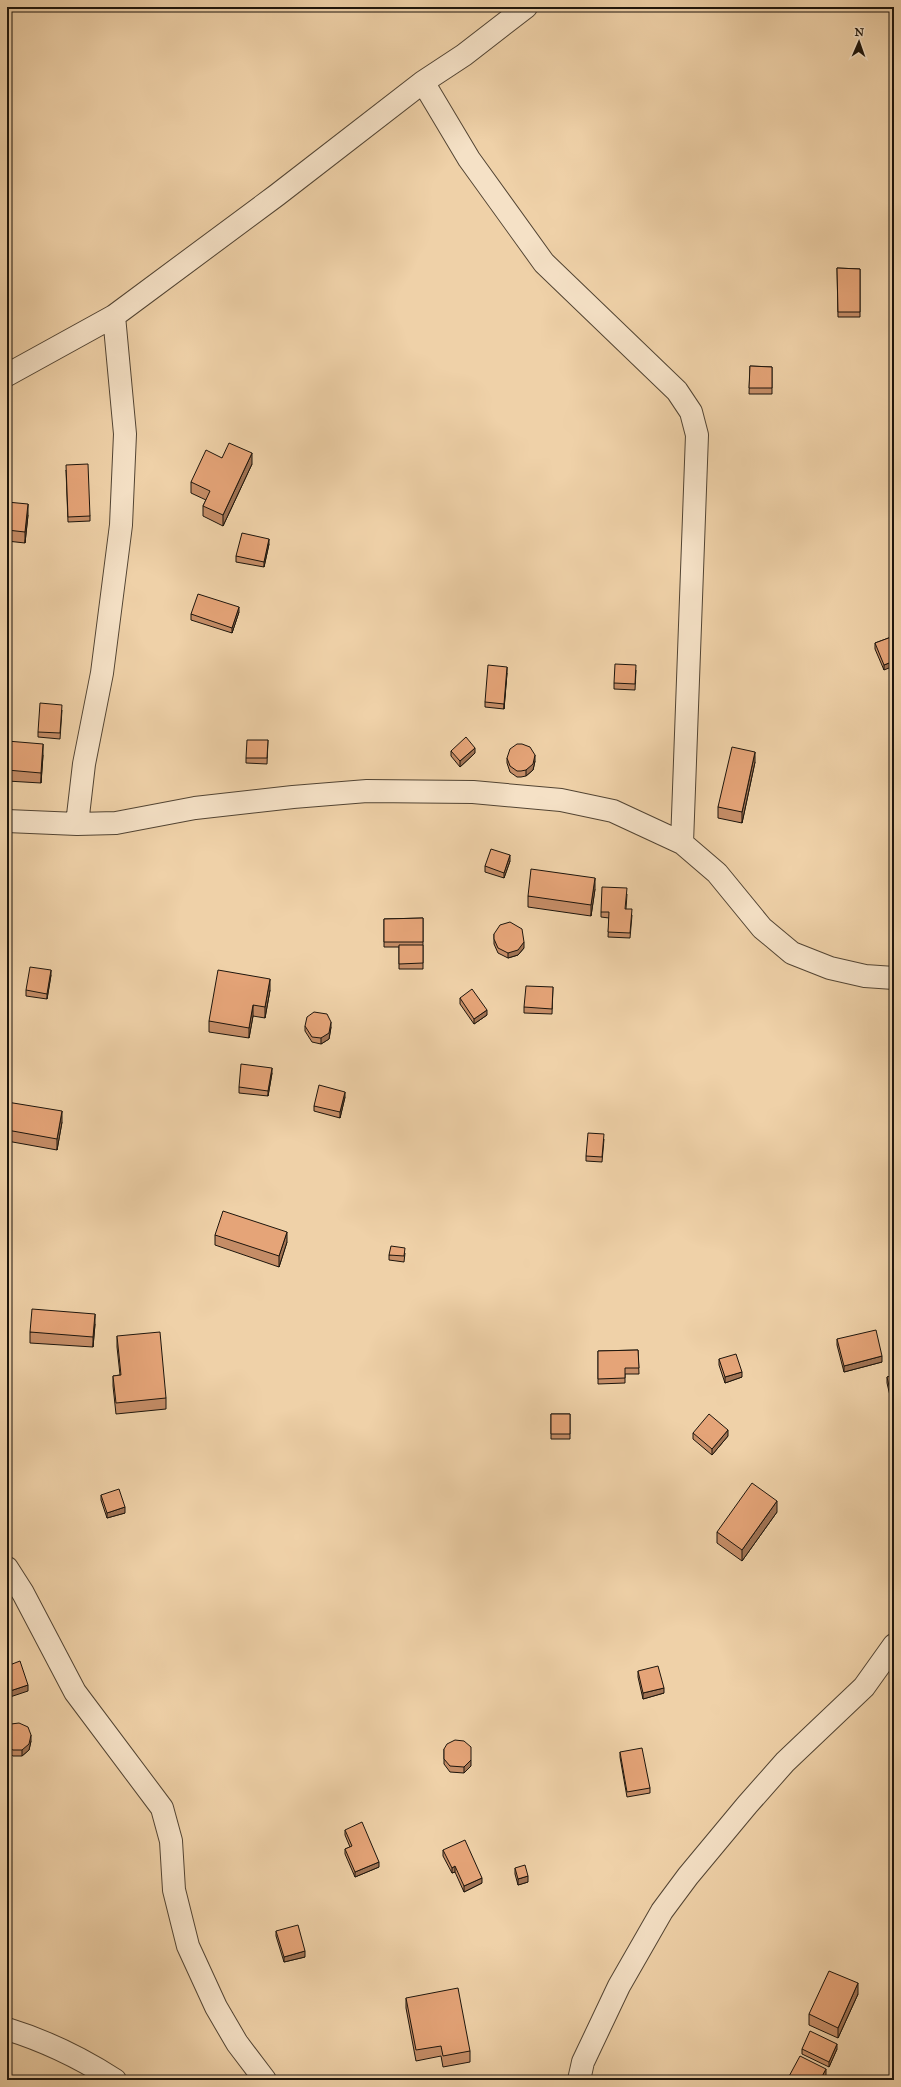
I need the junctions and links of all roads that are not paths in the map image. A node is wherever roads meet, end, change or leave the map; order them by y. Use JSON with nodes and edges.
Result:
{"nodes":[{"id":1,"x":526,"y":7,"type":"edge"},
{"id":2,"x":423,"y":82,"type":"junction"},
{"id":3,"x":114,"y":316,"type":"junction"},
{"id":4,"x":7,"y":375,"type":"edge"},
{"id":5,"x":7,"y":821,"type":"edge"},
{"id":6,"x":77,"y":824,"type":"junction"},
{"id":7,"x":682,"y":843,"type":"junction"},
{"id":8,"x":894,"y":978,"type":"edge"},
{"id":9,"x":7,"y":1568,"type":"edge"},
{"id":10,"x":894,"y":1645,"type":"edge"},
{"id":11,"x":7,"y":2029,"type":"edge"},
{"id":12,"x":115,"y":2080,"type":"edge"},
{"id":13,"x":265,"y":2080,"type":"edge"},
{"id":14,"x":579,"y":2080,"type":"edge"}],
"edges":[{"from":1,"to":2,"type":"street"},
{"from":2,"to":3,"type":"street"},
{"from":2,"to":7,"type":"street"},
{"from":3,"to":4,"type":"street"},
{"from":3,"to":6,"type":"street"},
{"from":5,"to":6,"type":"street"},
{"from":6,"to":7,"type":"street"},
{"from":7,"to":8,"type":"street"},
{"from":9,"to":13,"type":"street"},
{"from":10,"to":14,"type":"street"},
{"from":11,"to":12,"type":"street"}]}
